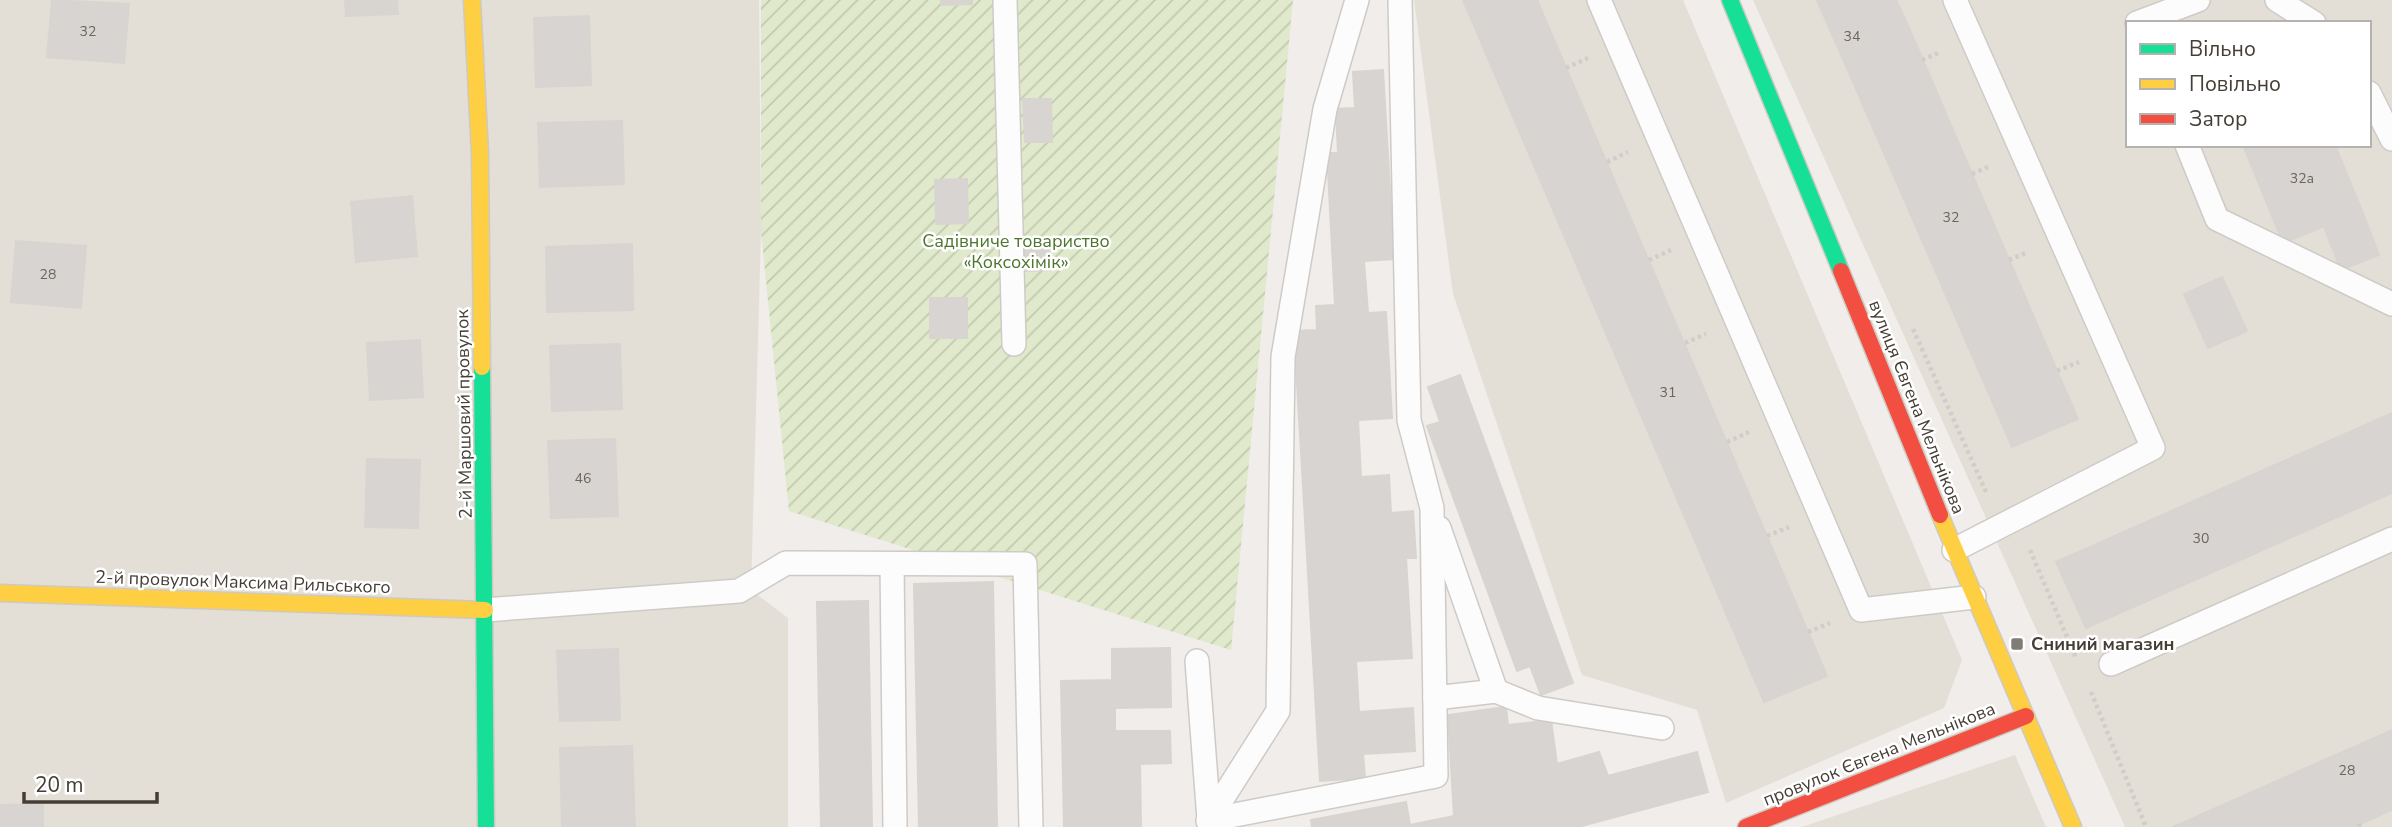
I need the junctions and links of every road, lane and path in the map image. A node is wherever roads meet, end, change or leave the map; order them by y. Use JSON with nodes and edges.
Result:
{"nodes":[{"id":1,"x":472,"y":0,"type":"edge"},
{"id":2,"x":1005,"y":0,"type":"edge"},
{"id":3,"x":1357,"y":0,"type":"edge"},
{"id":4,"x":1400,"y":0,"type":"edge"},
{"id":5,"x":1599,"y":0,"type":"edge"},
{"id":6,"x":1730,"y":0,"type":"edge"},
{"id":7,"x":1955,"y":0,"type":"edge"},
{"id":8,"x":2198,"y":0,"type":"edge"},
{"id":9,"x":2277,"y":0,"type":"edge"},
{"id":10,"x":2142,"y":21,"type":"edge"},
{"id":11,"x":2311,"y":21,"type":"edge"},
{"id":12,"x":2371,"y":97,"type":"edge"},
{"id":13,"x":2392,"y":139,"type":"edge"},
{"id":14,"x":2188,"y":147,"type":"edge"},
{"id":15,"x":2392,"y":304,"type":"edge"},
{"id":16,"x":1014,"y":344,"type":"dead end"},
{"id":17,"x":1432,"y":509,"type":"junction"},
{"id":18,"x":2392,"y":539,"type":"edge"},
{"id":19,"x":1954,"y":551,"type":"junction"},
{"id":20,"x":892,"y":564,"type":"junction"},
{"id":21,"x":0,"y":593,"type":"edge"},
{"id":22,"x":1974,"y":597,"type":"junction"},
{"id":23,"x":485,"y":610,"type":"junction"},
{"id":24,"x":1197,"y":661,"type":"dead end"},
{"id":25,"x":2112,"y":664,"type":"dead end"},
{"id":26,"x":1496,"y":691,"type":"junction"},
{"id":27,"x":1434,"y":698,"type":"junction"},
{"id":28,"x":2026,"y":716,"type":"junction"},
{"id":29,"x":1662,"y":728,"type":"dead end"},
{"id":30,"x":1206,"y":823,"type":"edge"},
{"id":31,"x":486,"y":827,"type":"edge"},
{"id":32,"x":895,"y":827,"type":"edge"},
{"id":33,"x":1031,"y":827,"type":"edge"},
{"id":34,"x":1746,"y":827,"type":"edge"},
{"id":35,"x":2073,"y":827,"type":"edge"}],
"edges":[{"from":1,"to":23,"type":"street","name":"2-й Маршовий провулок"},
{"from":2,"to":16,"type":"lane"},
{"from":3,"to":30,"type":"lane"},
{"from":4,"to":17,"type":"lane"},
{"from":5,"to":22,"type":"lane"},
{"from":6,"to":19,"type":"street","name":"вулиця Євгена Мельнікова"},
{"from":7,"to":19,"type":"lane"},
{"from":8,"to":10,"type":"lane"},
{"from":9,"to":11,"type":"lane"},
{"from":12,"to":13,"type":"lane"},
{"from":14,"to":15,"type":"lane"},
{"from":17,"to":26,"type":"lane"},
{"from":17,"to":27,"type":"lane"},
{"from":18,"to":25,"type":"lane"},
{"from":19,"to":22,"type":"street","name":"вулиця Євгена Мельнікова"},
{"from":20,"to":23,"type":"lane"},
{"from":20,"to":32,"type":"lane"},
{"from":20,"to":33,"type":"lane"},
{"from":21,"to":23,"type":"street","name":"2-й провулок Максима Рильського"},
{"from":22,"to":28,"type":"street","name":"вулиця Євгена Мельнікова"},
{"from":23,"to":31,"type":"street","name":"2-й Маршовий провулок"},
{"from":24,"to":30,"type":"lane"},
{"from":26,"to":27,"type":"lane"},
{"from":26,"to":29,"type":"lane"},
{"from":27,"to":30,"type":"lane"},
{"from":28,"to":34,"type":"street","name":"провулок Євгена Мельнікова"},
{"from":28,"to":35,"type":"street","name":"вулиця Євгена Мельнікова"}]}
